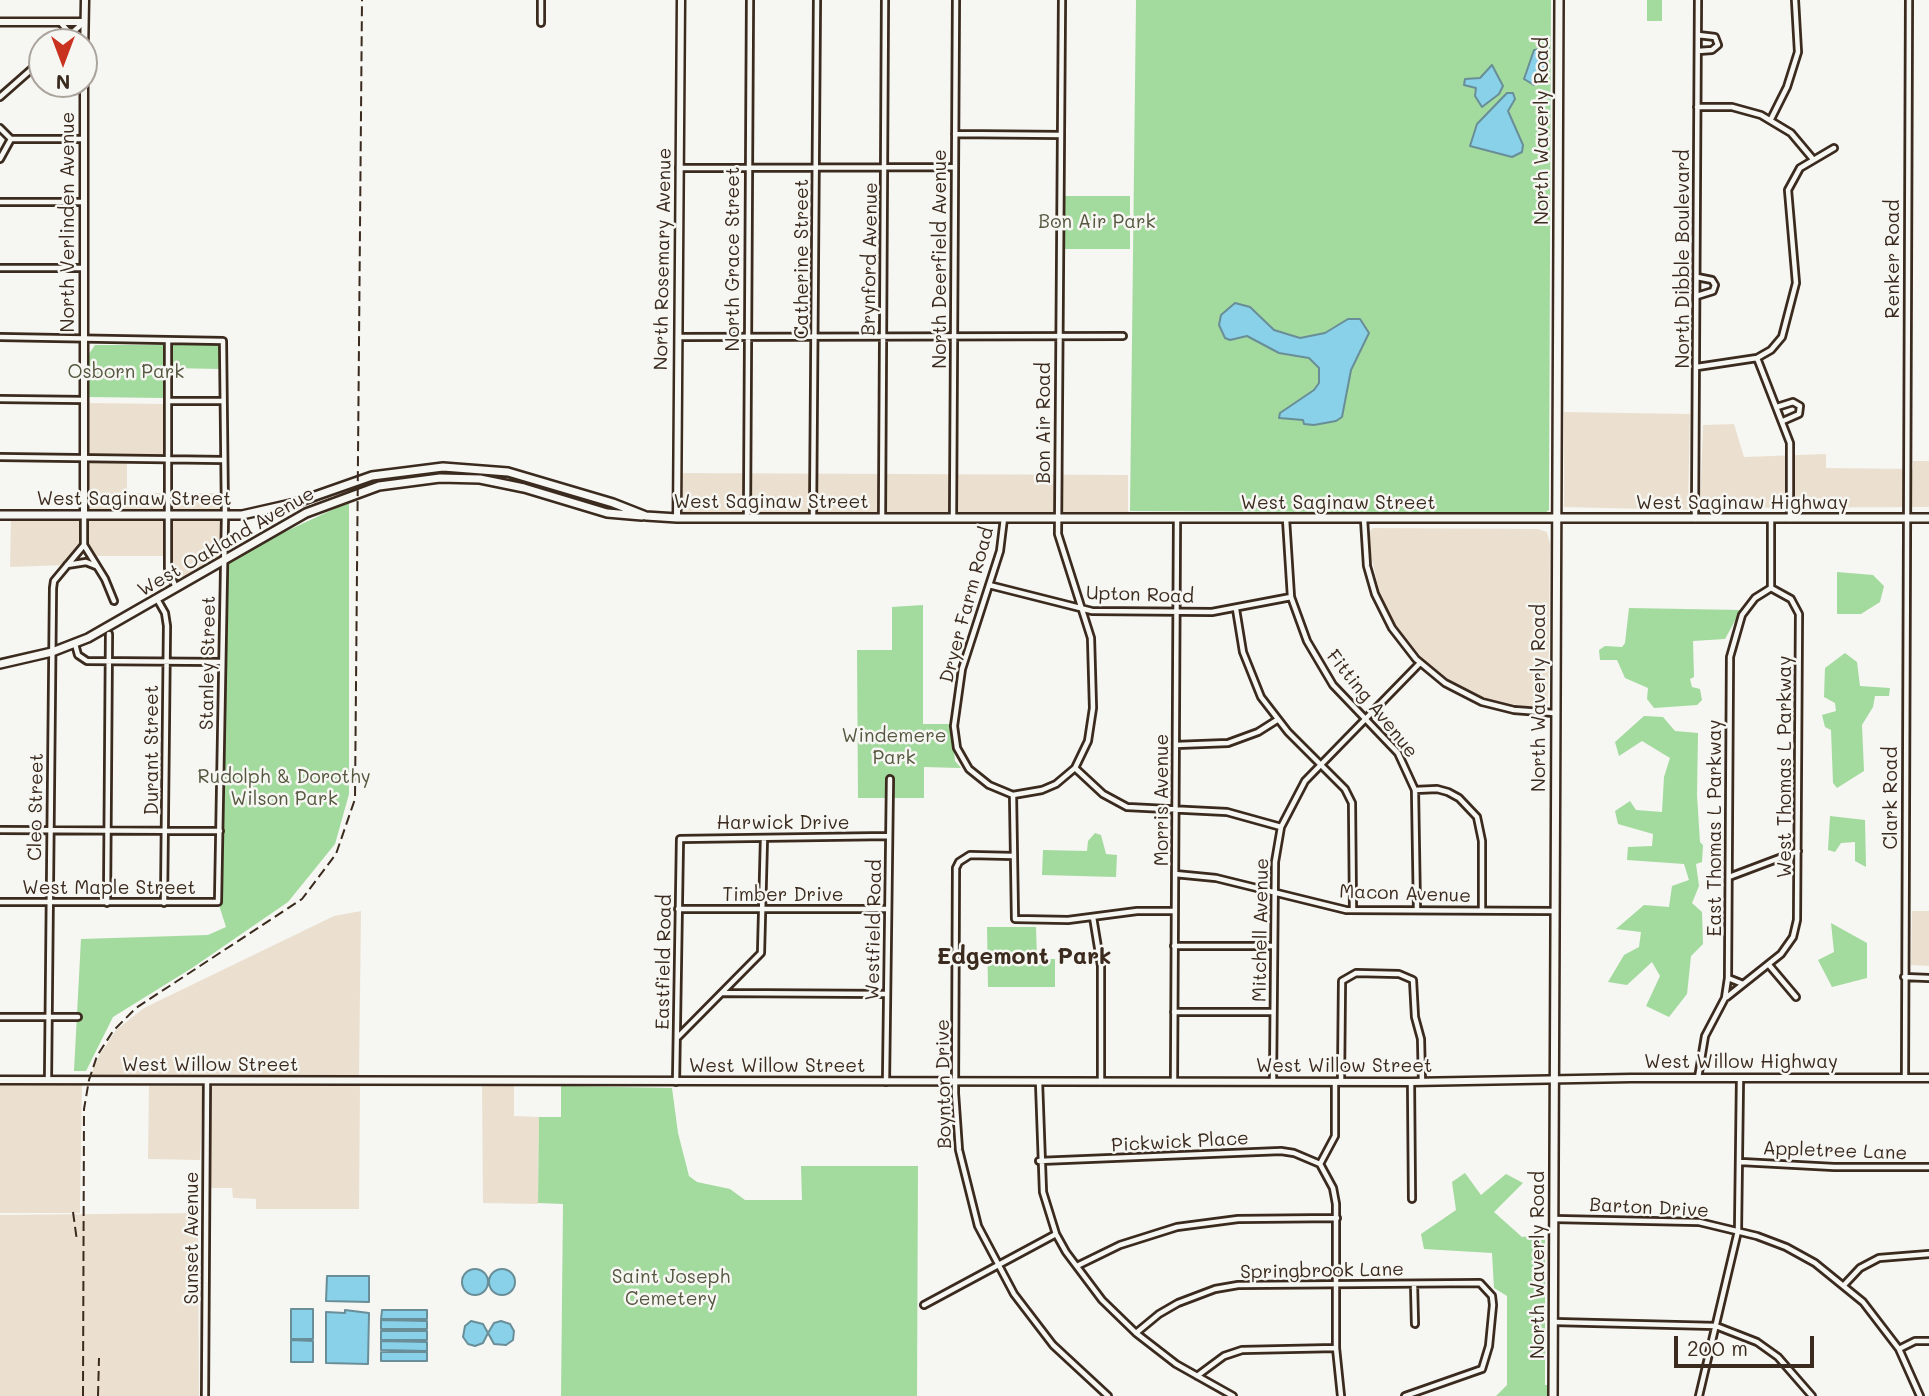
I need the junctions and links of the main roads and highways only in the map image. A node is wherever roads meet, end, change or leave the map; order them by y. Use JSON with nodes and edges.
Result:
{"nodes":[{"id":1,"x":1559,"y":0,"type":"edge"},
{"id":2,"x":0,"y":515,"type":"edge"},
{"id":3,"x":646,"y":516,"type":"junction"},
{"id":4,"x":1929,"y":518,"type":"edge"},
{"id":5,"x":1556,"y":520,"type":"junction"},
{"id":6,"x":0,"y":664,"type":"edge"},
{"id":7,"x":1553,"y":1396,"type":"edge"}],
"edges":[{"from":1,"to":5,"type":"main road","name":"North Waverly Road"},
{"from":2,"to":3,"type":"main road","name":"West Saginaw Street"},
{"from":3,"to":5,"type":"main road","name":"West Saginaw Street"},
{"from":3,"to":6,"type":"main road","name":"West Oakland Avenue"},
{"from":4,"to":5,"type":"main road","name":"West Saginaw Highway"},
{"from":5,"to":7,"type":"main road","name":"North Waverly Road"}]}
